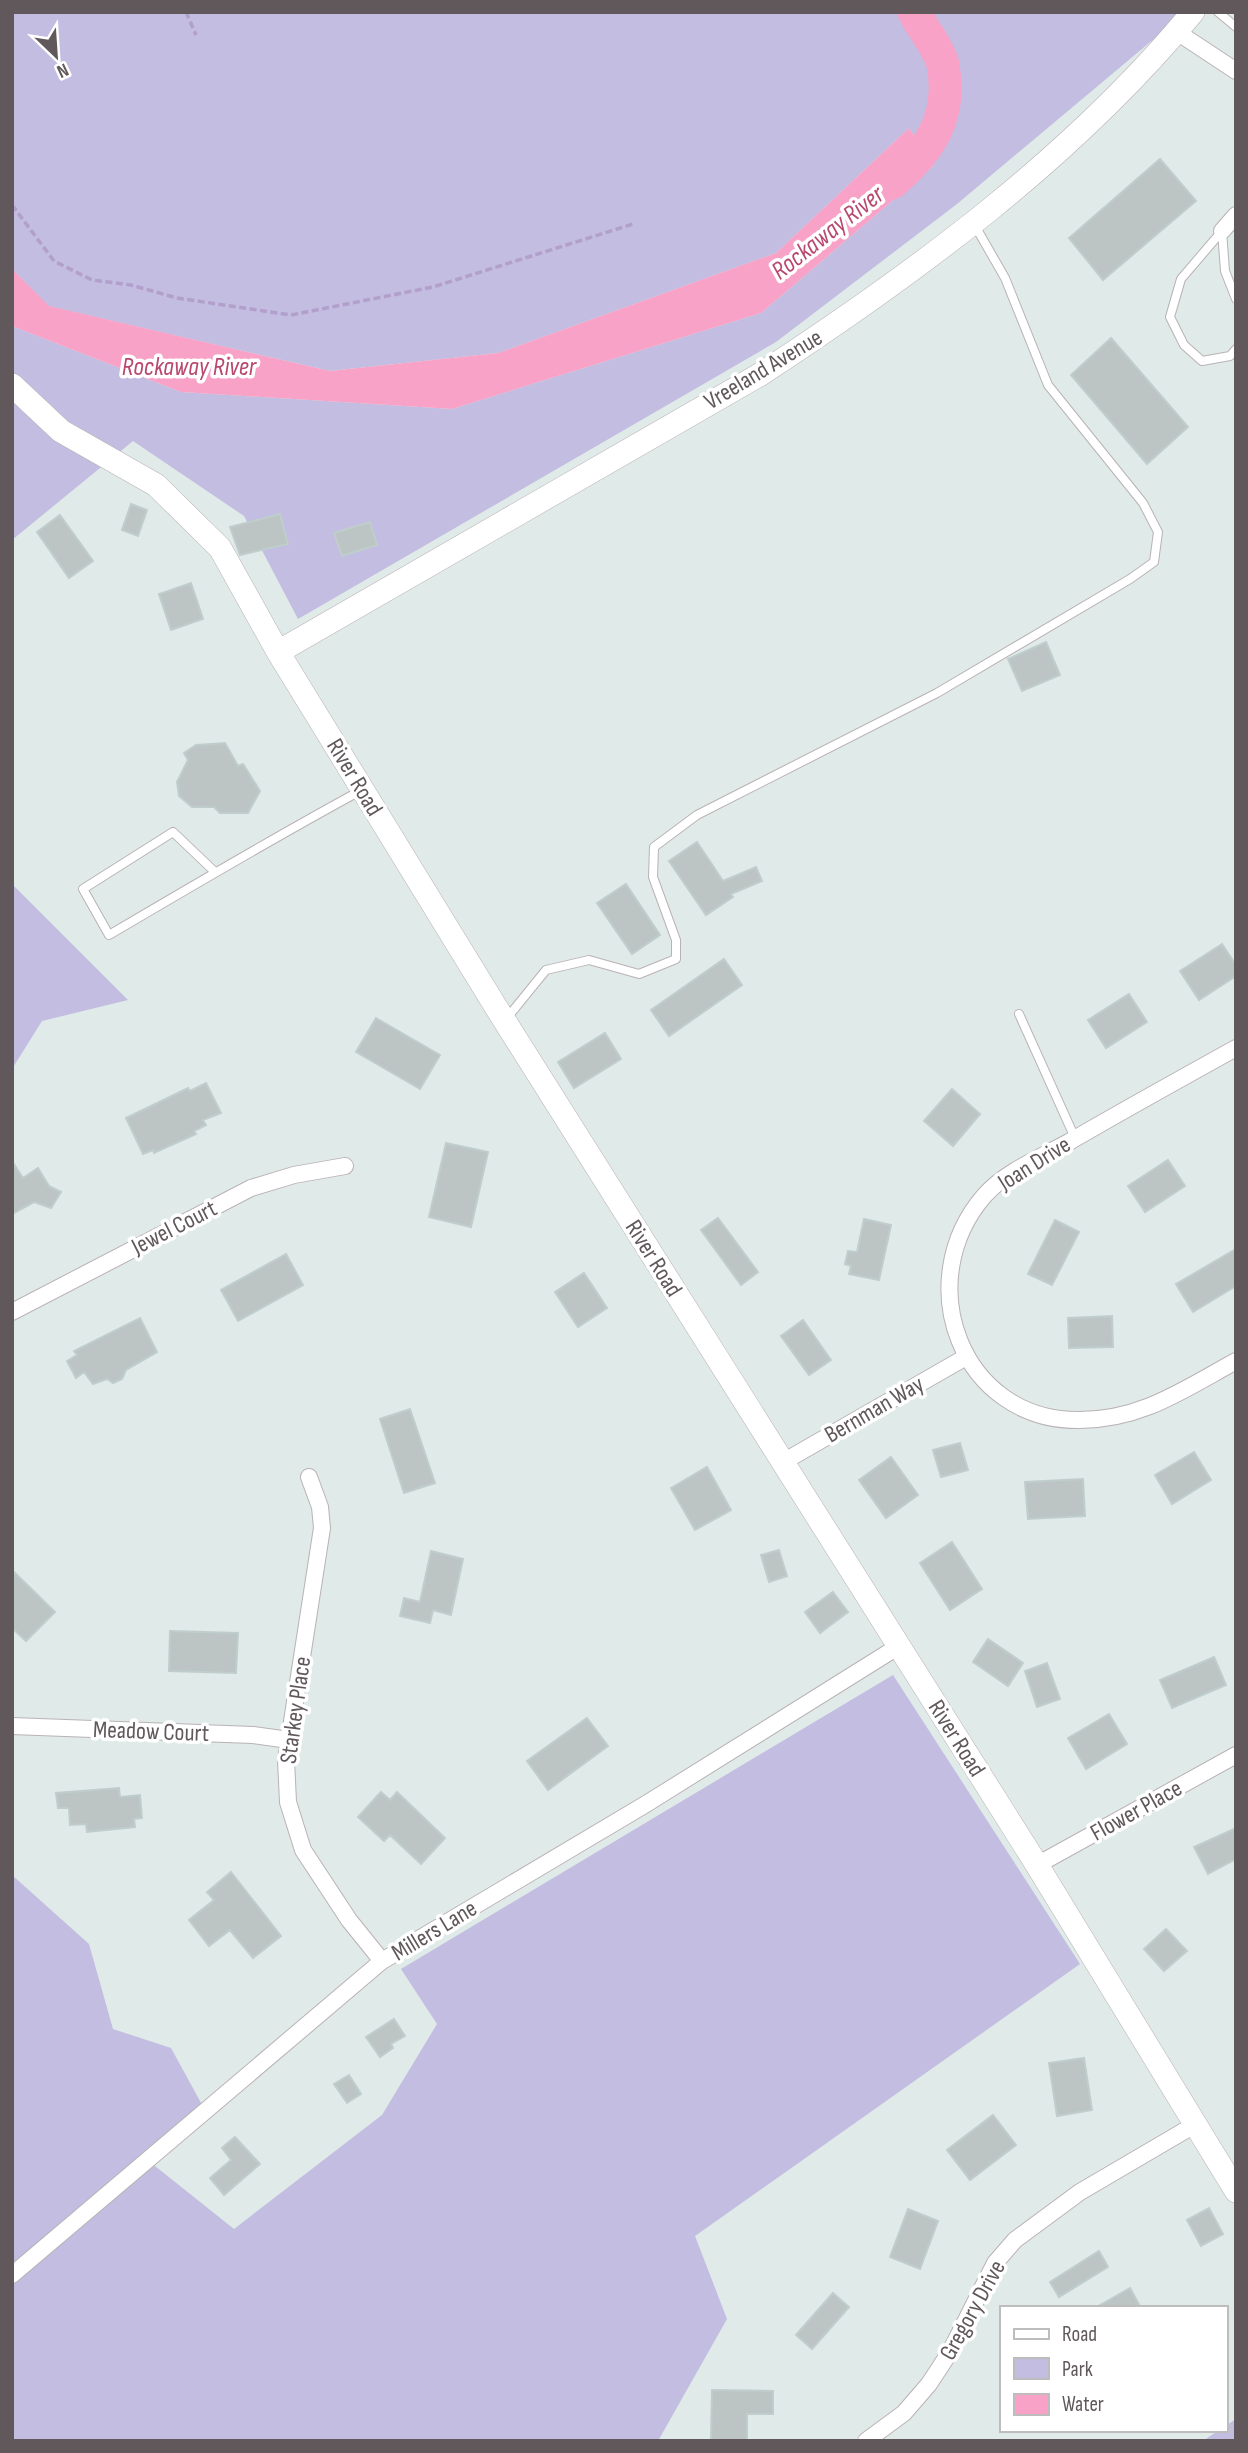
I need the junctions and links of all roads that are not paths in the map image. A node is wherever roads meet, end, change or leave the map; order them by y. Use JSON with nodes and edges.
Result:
{"nodes":[{"id":1,"x":1193,"y":12,"type":"edge"},
{"id":2,"x":1219,"y":12,"type":"edge"},
{"id":3,"x":1236,"y":27,"type":"edge"},
{"id":4,"x":1177,"y":32,"type":"junction"},
{"id":5,"x":1236,"y":71,"type":"edge"},
{"id":6,"x":1236,"y":215,"type":"edge"},
{"id":7,"x":972,"y":222,"type":"junction"},
{"id":8,"x":1222,"y":232,"type":"junction"},
{"id":9,"x":1236,"y":299,"type":"edge"},
{"id":10,"x":1236,"y":349,"type":"edge"},
{"id":11,"x":12,"y":384,"type":"edge"},
{"id":12,"x":278,"y":652,"type":"junction"},
{"id":13,"x":363,"y":790,"type":"junction"},
{"id":14,"x":215,"y":872,"type":"junction"},
{"id":15,"x":1019,"y":1014,"type":"dead end"},
{"id":16,"x":505,"y":1022,"type":"junction"},
{"id":17,"x":1236,"y":1048,"type":"edge"},
{"id":18,"x":1076,"y":1138,"type":"junction"},
{"id":19,"x":345,"y":1166,"type":"dead end"},
{"id":20,"x":12,"y":1312,"type":"edge"},
{"id":21,"x":966,"y":1357,"type":"junction"},
{"id":22,"x":1236,"y":1361,"type":"edge"},
{"id":23,"x":783,"y":1462,"type":"junction"},
{"id":24,"x":309,"y":1477,"type":"dead end"},
{"id":25,"x":899,"y":1646,"type":"junction"},
{"id":26,"x":12,"y":1726,"type":"edge"},
{"id":27,"x":289,"y":1740,"type":"junction"},
{"id":28,"x":1236,"y":1755,"type":"edge"},
{"id":29,"x":1037,"y":1865,"type":"junction"},
{"id":30,"x":382,"y":1961,"type":"junction"},
{"id":31,"x":1196,"y":2124,"type":"junction"},
{"id":32,"x":1236,"y":2191,"type":"edge"},
{"id":33,"x":12,"y":2274,"type":"edge"},
{"id":34,"x":866,"y":2441,"type":"edge"}],
"edges":[{"from":1,"to":4,"type":"street","name":"Vreeland Avenue"},
{"from":2,"to":3,"type":"lane"},
{"from":4,"to":5,"type":"street"},
{"from":4,"to":7,"type":"street","name":"Vreeland Avenue"},
{"from":6,"to":8,"type":"street"},
{"from":7,"to":12,"type":"street","name":"Vreeland Avenue"},
{"from":7,"to":16,"type":"lane"},
{"from":8,"to":9,"type":"lane"},
{"from":8,"to":10,"type":"lane"},
{"from":11,"to":12,"type":"street","name":"River Road"},
{"from":12,"to":13,"type":"street","name":"River Road"},
{"from":13,"to":14,"type":"lane"},
{"from":13,"to":16,"type":"street","name":"River Road"},
{"from":14,"to":14,"type":"lane"},
{"from":15,"to":18,"type":"lane"},
{"from":16,"to":23,"type":"street","name":"River Road"},
{"from":17,"to":18,"type":"street","name":"Joan Drive"},
{"from":18,"to":21,"type":"street","name":"Joan Drive"},
{"from":19,"to":20,"type":"street","name":"Jewel Court"},
{"from":21,"to":22,"type":"street","name":"Joan Drive"},
{"from":21,"to":23,"type":"street","name":"Bernman Way"},
{"from":23,"to":25,"type":"street","name":"River Road"},
{"from":24,"to":27,"type":"street","name":"Starkey Place"},
{"from":25,"to":29,"type":"street","name":"River Road"},
{"from":25,"to":30,"type":"street","name":"Millers Lane"},
{"from":26,"to":27,"type":"street","name":"Meadow Court"},
{"from":27,"to":30,"type":"street","name":"Starkey Place"},
{"from":28,"to":29,"type":"street","name":"Flower Place"},
{"from":29,"to":31,"type":"street","name":"River Road"},
{"from":30,"to":33,"type":"street","name":"Millers Lane"},
{"from":31,"to":32,"type":"street","name":"River Road"},
{"from":31,"to":34,"type":"street","name":"Gregory Drive"}]}
